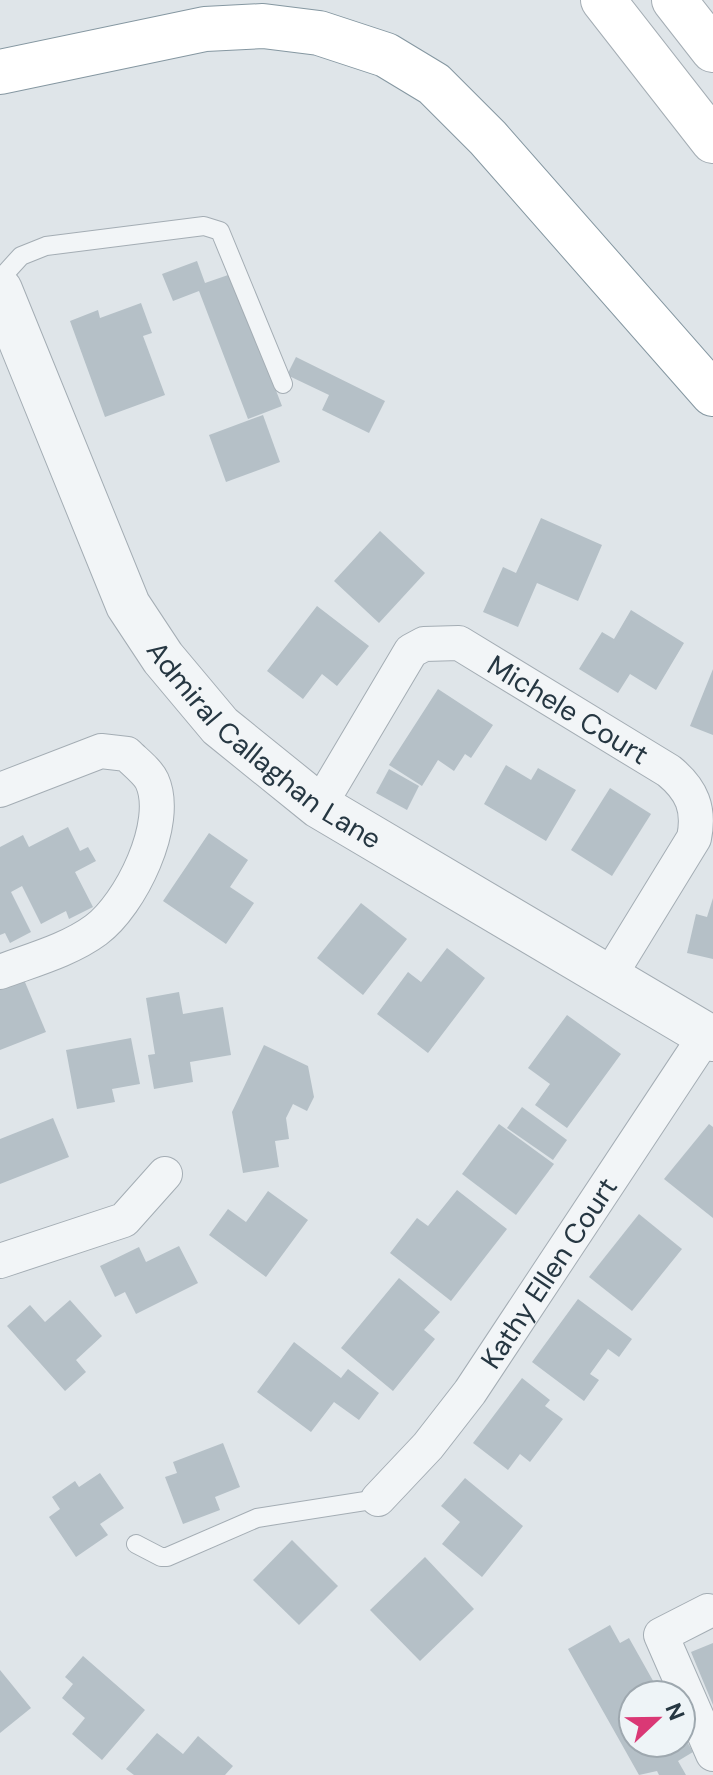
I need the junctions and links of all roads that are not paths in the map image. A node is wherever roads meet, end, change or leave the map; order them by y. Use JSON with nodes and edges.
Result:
{"nodes":[{"id":1,"x":603,"y":0,"type":"edge"},
{"id":2,"x":674,"y":0,"type":"edge"},
{"id":3,"x":713,"y":50,"type":"edge"},
{"id":4,"x":0,"y":72,"type":"edge"},
{"id":5,"x":713,"y":141,"type":"edge"},
{"id":6,"x":0,"y":279,"type":"edge"},
{"id":7,"x":0,"y":290,"type":"edge"},
{"id":8,"x":283,"y":384,"type":"dead end"},
{"id":9,"x":713,"y":394,"type":"edge"},
{"id":10,"x":0,"y":790,"type":"edge"},
{"id":11,"x":319,"y":806,"type":"junction"},
{"id":12,"x":0,"y":972,"type":"edge"},
{"id":13,"x":610,"y":975,"type":"junction"},
{"id":14,"x":709,"y":1037,"type":"edge"},
{"id":15,"x":165,"y":1174,"type":"dead end"},
{"id":16,"x":0,"y":1261,"type":"edge"},
{"id":17,"x":378,"y":1499,"type":"joint"},
{"id":18,"x":136,"y":1544,"type":"dead end"},
{"id":19,"x":708,"y":1611,"type":"dead end"},
{"id":20,"x":713,"y":1754,"type":"edge"}],
"edges":[{"from":1,"to":5,"type":"main road"},
{"from":2,"to":3,"type":"main road"},
{"from":4,"to":9,"type":"main road"},
{"from":6,"to":8,"type":"lane"},
{"from":7,"to":11,"type":"street","name":"Admiral Callaghan Lane"},
{"from":10,"to":12,"type":"street"},
{"from":11,"to":13,"type":"street","name":"Admiral Callaghan Lane"},
{"from":11,"to":13,"type":"street","name":"Michele Court"},
{"from":13,"to":14,"type":"street","name":"Admiral Callaghan Lane"},
{"from":14,"to":17,"type":"street","name":"Kathy Ellen Court"},
{"from":15,"to":16,"type":"street"},
{"from":17,"to":18,"type":"lane"},
{"from":19,"to":20,"type":"street"}]}
